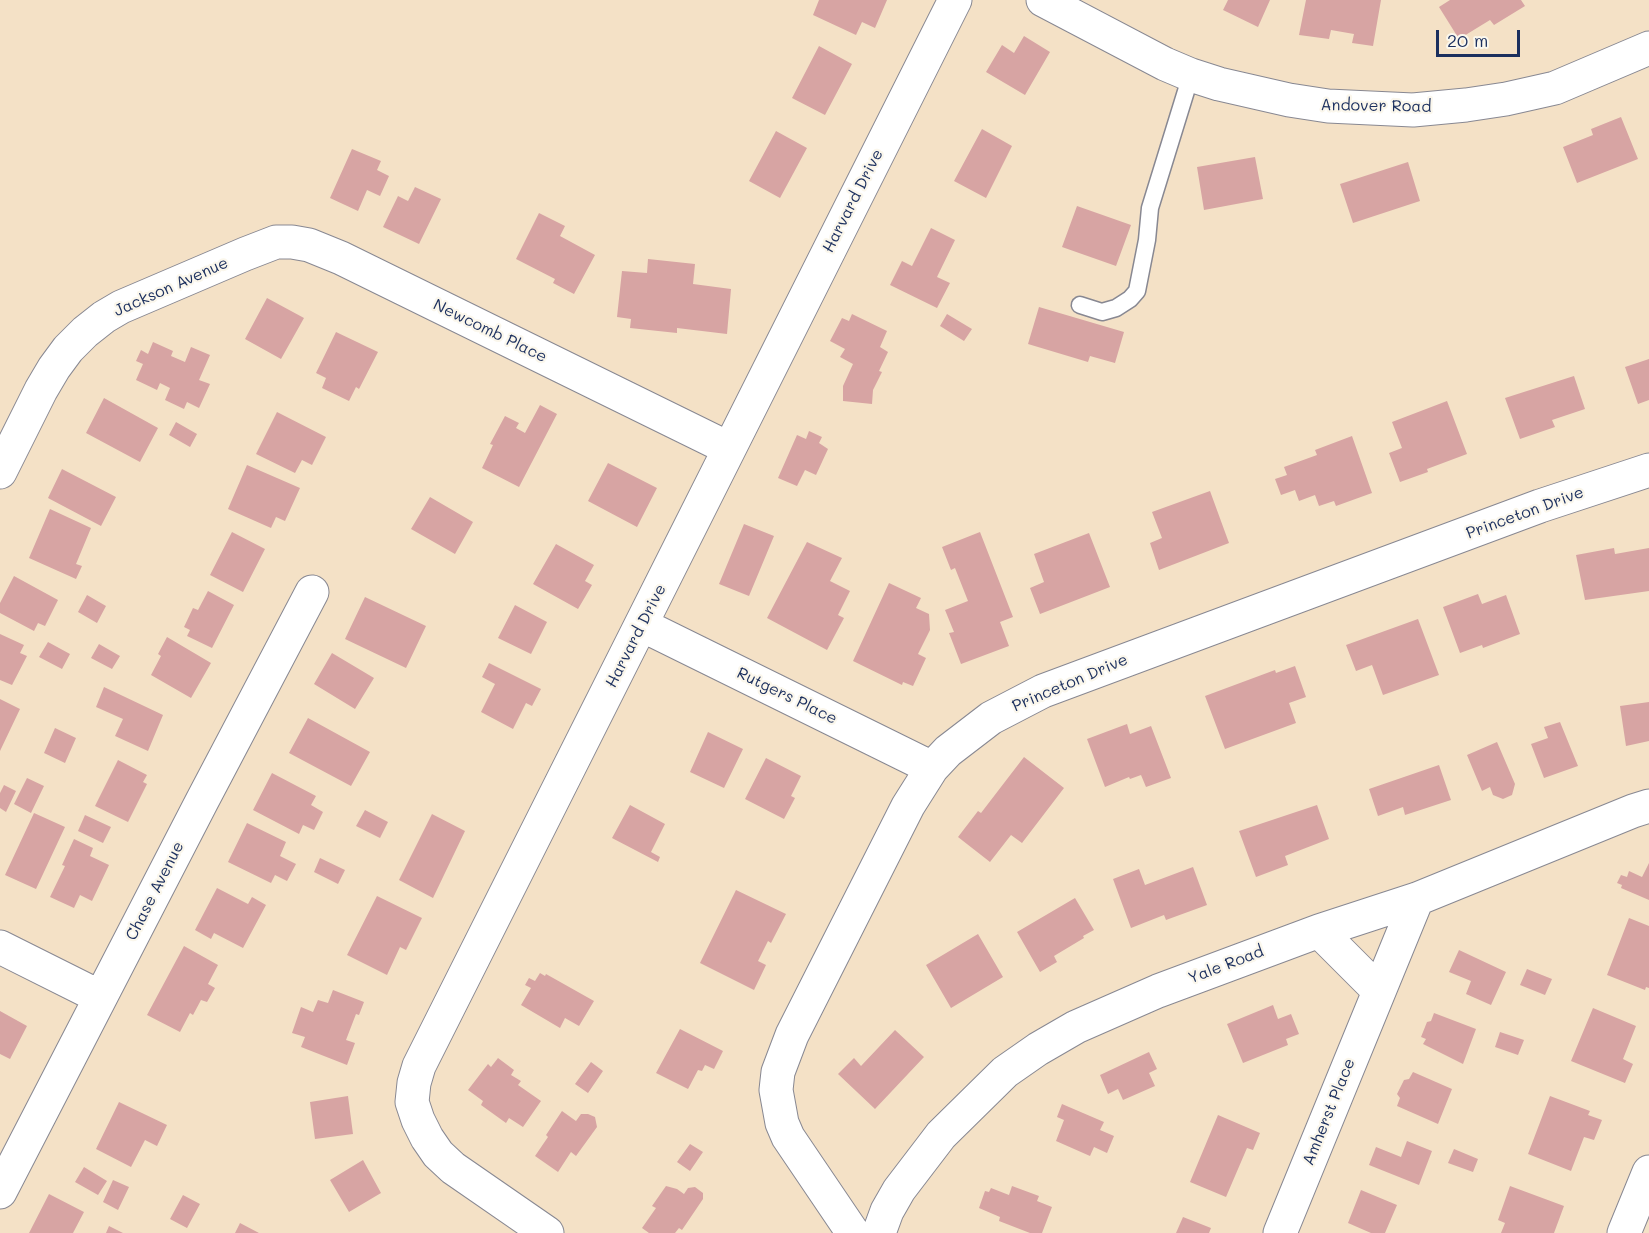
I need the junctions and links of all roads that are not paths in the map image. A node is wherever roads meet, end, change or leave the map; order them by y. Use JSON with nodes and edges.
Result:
{"nodes":[{"id":1,"x":955,"y":0,"type":"edge"},
{"id":2,"x":1043,"y":0,"type":"edge"},
{"id":3,"x":1649,"y":48,"type":"edge"},
{"id":4,"x":1191,"y":75,"type":"junction"},
{"id":5,"x":245,"y":254,"type":"joint"},
{"id":6,"x":1080,"y":305,"type":"dead end"},
{"id":7,"x":728,"y":448,"type":"junction"},
{"id":8,"x":1649,"y":470,"type":"edge"},
{"id":9,"x":0,"y":471,"type":"edge"},
{"id":10,"x":312,"y":592,"type":"dead end"},
{"id":11,"x":642,"y":625,"type":"junction"},
{"id":12,"x":932,"y":768,"type":"junction"},
{"id":13,"x":1649,"y":806,"type":"edge"},
{"id":14,"x":1417,"y":899,"type":"junction"},
{"id":15,"x":1319,"y":931,"type":"junction"},
{"id":16,"x":0,"y":947,"type":"edge"},
{"id":17,"x":1379,"y":991,"type":"junction"},
{"id":18,"x":100,"y":997,"type":"junction"},
{"id":19,"x":1649,"y":1172,"type":"edge"},
{"id":20,"x":0,"y":1192,"type":"edge"},
{"id":21,"x":547,"y":1233,"type":"edge"},
{"id":22,"x":853,"y":1233,"type":"edge"},
{"id":23,"x":879,"y":1233,"type":"edge"},
{"id":24,"x":1280,"y":1233,"type":"edge"},
{"id":25,"x":1624,"y":1233,"type":"edge"}],
"edges":[{"from":1,"to":7,"type":"street","name":"Harvard Drive"},
{"from":2,"to":4,"type":"street","name":"Andover Road"},
{"from":3,"to":4,"type":"street","name":"Andover Road"},
{"from":4,"to":6,"type":"lane"},
{"from":5,"to":7,"type":"street","name":"Newcomb Place"},
{"from":5,"to":9,"type":"street","name":"Jackson Avenue"},
{"from":7,"to":11,"type":"street","name":"Harvard Drive"},
{"from":8,"to":12,"type":"street","name":"Princeton Drive"},
{"from":10,"to":18,"type":"street","name":"Chase Avenue"},
{"from":11,"to":12,"type":"street","name":"Rutgers Place"},
{"from":11,"to":21,"type":"street","name":"Harvard Drive"},
{"from":12,"to":22,"type":"street","name":"Princeton Drive"},
{"from":13,"to":14,"type":"street","name":"Yale Road"},
{"from":14,"to":15,"type":"street","name":"Yale Road"},
{"from":14,"to":17,"type":"street","name":"Amherst Place"},
{"from":15,"to":17,"type":"street"},
{"from":15,"to":23,"type":"street","name":"Yale Road"},
{"from":16,"to":18,"type":"street"},
{"from":17,"to":24,"type":"street","name":"Amherst Place"},
{"from":18,"to":20,"type":"street","name":"Chase Avenue"},
{"from":19,"to":25,"type":"street"}]}
